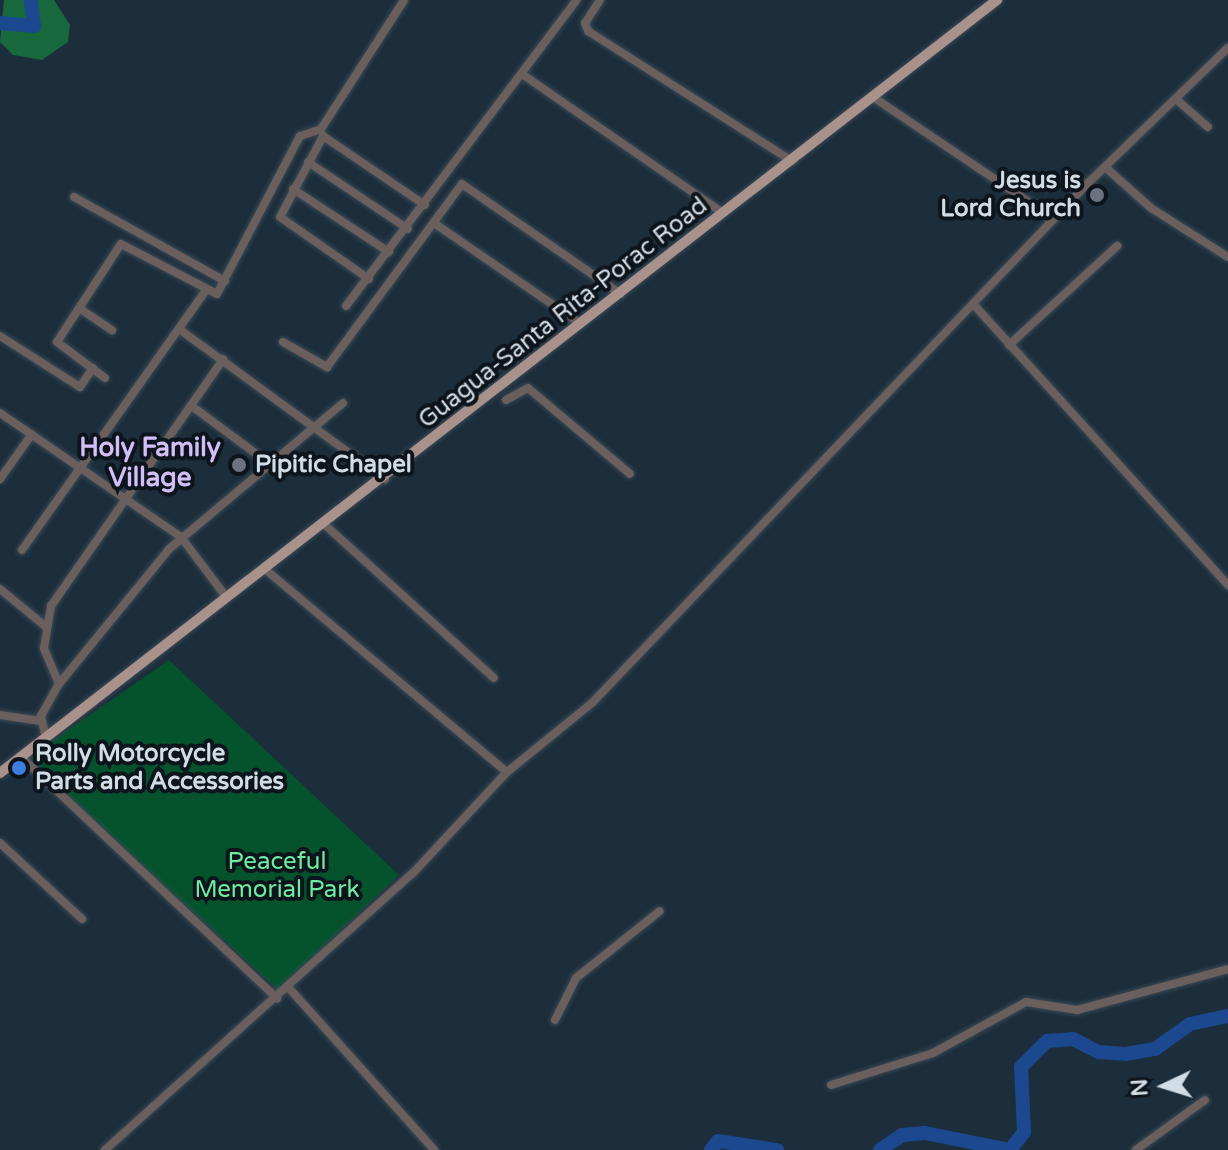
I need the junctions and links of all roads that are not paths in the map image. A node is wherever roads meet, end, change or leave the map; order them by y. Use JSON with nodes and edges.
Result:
{"nodes":[{"id":1,"x":404,"y":0,"type":"edge"},
{"id":2,"x":577,"y":0,"type":"edge"},
{"id":3,"x":600,"y":0,"type":"edge"},
{"id":4,"x":997,"y":0,"type":"edge"},
{"id":5,"x":1228,"y":48,"type":"edge"},
{"id":6,"x":522,"y":74,"type":"junction"},
{"id":7,"x":873,"y":97,"type":"junction"},
{"id":8,"x":1177,"y":100,"type":"junction"},
{"id":9,"x":1208,"y":127,"type":"dead end"},
{"id":10,"x":792,"y":161,"type":"junction"},
{"id":11,"x":308,"y":162,"type":"junction"},
{"id":12,"x":1105,"y":167,"type":"junction"},
{"id":13,"x":293,"y":189,"type":"junction"},
{"id":14,"x":74,"y":197,"type":"dead end"},
{"id":15,"x":425,"y":205,"type":"junction"},
{"id":16,"x":723,"y":213,"type":"junction"},
{"id":17,"x":1054,"y":219,"type":"junction"},
{"id":18,"x":434,"y":223,"type":"junction"},
{"id":19,"x":408,"y":229,"type":"junction"},
{"id":20,"x":1117,"y":246,"type":"dead end"},
{"id":21,"x":389,"y":252,"type":"junction"},
{"id":22,"x":1228,"y":257,"type":"edge"},
{"id":23,"x":369,"y":279,"type":"junction"},
{"id":24,"x":225,"y":281,"type":"junction"},
{"id":25,"x":205,"y":292,"type":"junction"},
{"id":26,"x":621,"y":294,"type":"junction"},
{"id":27,"x":346,"y":306,"type":"dead end"},
{"id":28,"x":975,"y":306,"type":"junction"},
{"id":29,"x":79,"y":308,"type":"junction"},
{"id":30,"x":581,"y":324,"type":"junction"},
{"id":31,"x":179,"y":329,"type":"junction"},
{"id":32,"x":112,"y":330,"type":"dead end"},
{"id":33,"x":0,"y":336,"type":"edge"},
{"id":34,"x":283,"y":342,"type":"dead end"},
{"id":35,"x":1009,"y":345,"type":"junction"},
{"id":36,"x":223,"y":359,"type":"junction"},
{"id":37,"x":93,"y":368,"type":"junction"},
{"id":38,"x":105,"y":378,"type":"dead end"},
{"id":39,"x":506,"y":400,"type":"dead end"},
{"id":40,"x":343,"y":403,"type":"dead end"},
{"id":41,"x":193,"y":407,"type":"junction"},
{"id":42,"x":0,"y":413,"type":"edge"},
{"id":43,"x":320,"y":426,"type":"junction"},
{"id":44,"x":32,"y":434,"type":"junction"},
{"id":45,"x":81,"y":465,"type":"junction"},
{"id":46,"x":271,"y":465,"type":"junction"},
{"id":47,"x":630,"y":474,"type":"dead end"},
{"id":48,"x":0,"y":479,"type":"edge"},
{"id":49,"x":386,"y":480,"type":"junction"},
{"id":50,"x":128,"y":499,"type":"junction"},
{"id":51,"x":324,"y":524,"type":"junction"},
{"id":52,"x":181,"y":537,"type":"junction"},
{"id":53,"x":22,"y":550,"type":"dead end"},
{"id":54,"x":266,"y":570,"type":"junction"},
{"id":55,"x":1228,"y":585,"type":"edge"},
{"id":56,"x":0,"y":589,"type":"edge"},
{"id":57,"x":227,"y":598,"type":"junction"},
{"id":58,"x":45,"y":626,"type":"junction"},
{"id":59,"x":494,"y":678,"type":"dead end"},
{"id":60,"x":59,"y":684,"type":"junction"},
{"id":61,"x":0,"y":715,"type":"edge"},
{"id":62,"x":41,"y":721,"type":"junction"},
{"id":63,"x":46,"y":738,"type":"junction"},
{"id":64,"x":21,"y":757,"type":"junction"},
{"id":65,"x":507,"y":772,"type":"junction"},
{"id":66,"x":0,"y":773,"type":"edge"},
{"id":67,"x":0,"y":843,"type":"edge"},
{"id":68,"x":660,"y":911,"type":"dead end"},
{"id":69,"x":82,"y":919,"type":"dead end"},
{"id":70,"x":1228,"y":969,"type":"edge"},
{"id":71,"x":288,"y":987,"type":"junction"},
{"id":72,"x":277,"y":998,"type":"junction"},
{"id":73,"x":555,"y":1020,"type":"dead end"},
{"id":74,"x":831,"y":1085,"type":"dead end"},
{"id":75,"x":1205,"y":1100,"type":"dead end"},
{"id":76,"x":1138,"y":1149,"type":"edge"},
{"id":77,"x":105,"y":1150,"type":"edge"},
{"id":78,"x":434,"y":1150,"type":"edge"}],
"edges":[{"from":1,"to":24,"type":"street"},
{"from":2,"to":6,"type":"street"},
{"from":3,"to":10,"type":"street"},
{"from":4,"to":7,"type":"main road","name":"Guagua-Santa Rita-Porac Road"},
{"from":5,"to":8,"type":"street"},
{"from":6,"to":15,"type":"street"},
{"from":6,"to":16,"type":"street"},
{"from":7,"to":10,"type":"main road","name":"Guagua-Santa Rita-Porac Road"},
{"from":7,"to":17,"type":"street"},
{"from":8,"to":9,"type":"street"},
{"from":8,"to":12,"type":"street"},
{"from":10,"to":16,"type":"main road","name":"Guagua-Santa Rita-Porac Road"},
{"from":11,"to":13,"type":"street"},
{"from":11,"to":15,"type":"street"},
{"from":11,"to":19,"type":"street"},
{"from":12,"to":17,"type":"street"},
{"from":12,"to":22,"type":"street"},
{"from":13,"to":21,"type":"street"},
{"from":13,"to":23,"type":"street"},
{"from":14,"to":24,"type":"street"},
{"from":15,"to":19,"type":"street"},
{"from":16,"to":26,"type":"main road","name":"Guagua-Santa Rita-Porac Road"},
{"from":17,"to":28,"type":"street"},
{"from":18,"to":26,"type":"street"},
{"from":18,"to":30,"type":"street"},
{"from":18,"to":34,"type":"street"},
{"from":19,"to":21,"type":"street"},
{"from":20,"to":35,"type":"street"},
{"from":21,"to":23,"type":"street"},
{"from":23,"to":27,"type":"street"},
{"from":24,"to":25,"type":"street"},
{"from":25,"to":29,"type":"street"},
{"from":25,"to":31,"type":"street"},
{"from":26,"to":30,"type":"main road","name":"Guagua-Santa Rita-Porac Road"},
{"from":28,"to":35,"type":"street"},
{"from":28,"to":65,"type":"street"},
{"from":29,"to":32,"type":"street"},
{"from":29,"to":37,"type":"street"},
{"from":30,"to":49,"type":"main road","name":"Guagua-Santa Rita-Porac Road"},
{"from":31,"to":36,"type":"street"},
{"from":31,"to":45,"type":"street"},
{"from":33,"to":37,"type":"street"},
{"from":35,"to":55,"type":"street"},
{"from":36,"to":41,"type":"street"},
{"from":36,"to":43,"type":"street"},
{"from":37,"to":38,"type":"street"},
{"from":39,"to":47,"type":"street"},
{"from":40,"to":43,"type":"street"},
{"from":41,"to":46,"type":"street"},
{"from":41,"to":50,"type":"street"},
{"from":42,"to":44,"type":"street"},
{"from":43,"to":46,"type":"street"},
{"from":43,"to":49,"type":"street"},
{"from":44,"to":45,"type":"street"},
{"from":44,"to":48,"type":"street"},
{"from":45,"to":50,"type":"street"},
{"from":45,"to":53,"type":"street"},
{"from":46,"to":52,"type":"street"},
{"from":49,"to":51,"type":"main road","name":"Guagua-Santa Rita-Porac Road"},
{"from":50,"to":52,"type":"street"},
{"from":50,"to":58,"type":"street"},
{"from":51,"to":54,"type":"main road","name":"Guagua-Santa Rita-Porac Road"},
{"from":51,"to":59,"type":"street"},
{"from":52,"to":57,"type":"street"},
{"from":52,"to":60,"type":"street"},
{"from":54,"to":57,"type":"main road","name":"Guagua-Santa Rita-Porac Road"},
{"from":54,"to":65,"type":"street"},
{"from":56,"to":58,"type":"street"},
{"from":57,"to":63,"type":"main road","name":"Guagua-Santa Rita-Porac Road"},
{"from":58,"to":60,"type":"street"},
{"from":60,"to":62,"type":"street"},
{"from":61,"to":62,"type":"street"},
{"from":62,"to":63,"type":"street"},
{"from":63,"to":64,"type":"main road","name":"Guagua-Santa Rita-Porac Road"},
{"from":64,"to":66,"type":"main road","name":"Guagua-Santa Rita-Porac Road"},
{"from":64,"to":72,"type":"street"},
{"from":65,"to":71,"type":"street"},
{"from":67,"to":69,"type":"street"},
{"from":68,"to":73,"type":"street"},
{"from":70,"to":74,"type":"street"},
{"from":71,"to":72,"type":"street"},
{"from":71,"to":78,"type":"street"},
{"from":72,"to":77,"type":"street"},
{"from":75,"to":76,"type":"street"}]}
